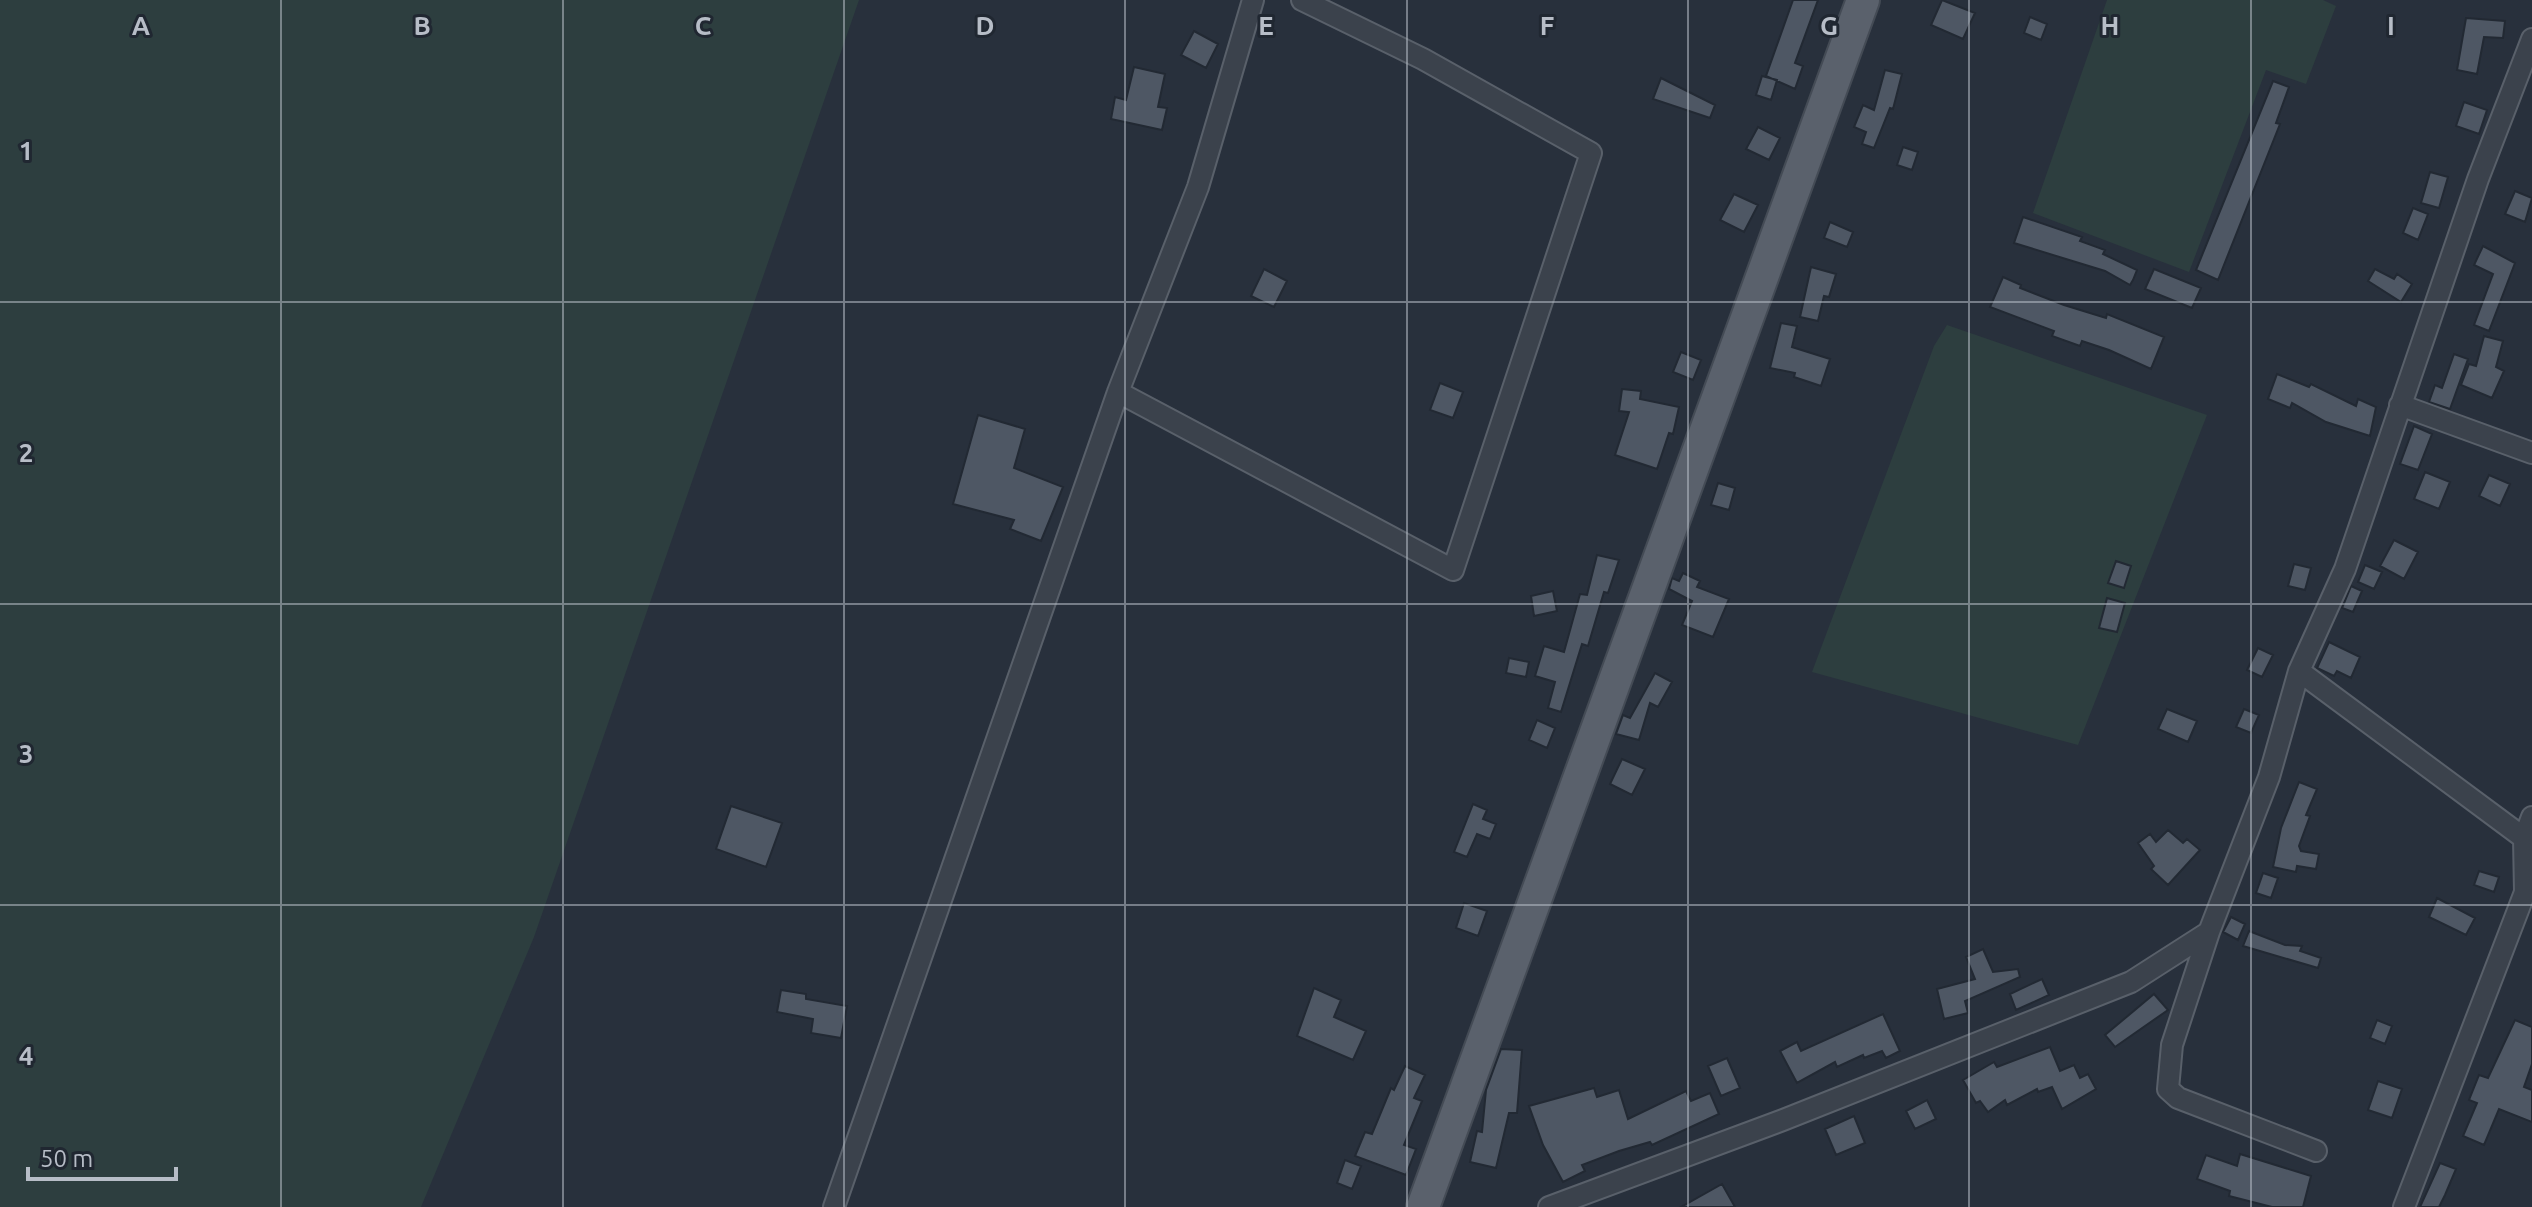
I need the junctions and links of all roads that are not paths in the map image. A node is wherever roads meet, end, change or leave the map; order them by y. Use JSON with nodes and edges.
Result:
{"nodes":[{"id":1,"x":1253,"y":0,"type":"edge"},
{"id":2,"x":1302,"y":0,"type":"edge"},
{"id":3,"x":1863,"y":0,"type":"edge"},
{"id":4,"x":2532,"y":39,"type":"edge"},
{"id":5,"x":1118,"y":392,"type":"junction"},
{"id":6,"x":2400,"y":405,"type":"junction"},
{"id":7,"x":2532,"y":453,"type":"edge"},
{"id":8,"x":2299,"y":671,"type":"junction"},
{"id":9,"x":2532,"y":817,"type":"edge"},
{"id":10,"x":2524,"y":838,"type":"junction"},
{"id":11,"x":2209,"y":932,"type":"junction"},
{"id":12,"x":2316,"y":1151,"type":"dead end"},
{"id":13,"x":834,"y":1207,"type":"edge"},
{"id":14,"x":1423,"y":1207,"type":"edge"},
{"id":15,"x":1549,"y":1207,"type":"edge"},
{"id":16,"x":2404,"y":1207,"type":"edge"}],
"edges":[{"from":1,"to":5,"type":"street"},
{"from":2,"to":5,"type":"street"},
{"from":3,"to":14,"type":"main road"},
{"from":4,"to":6,"type":"street"},
{"from":5,"to":13,"type":"street"},
{"from":6,"to":7,"type":"street"},
{"from":6,"to":8,"type":"street"},
{"from":8,"to":10,"type":"street"},
{"from":8,"to":11,"type":"street"},
{"from":9,"to":10,"type":"street"},
{"from":10,"to":16,"type":"street"},
{"from":11,"to":12,"type":"street"},
{"from":11,"to":15,"type":"street"}]}
